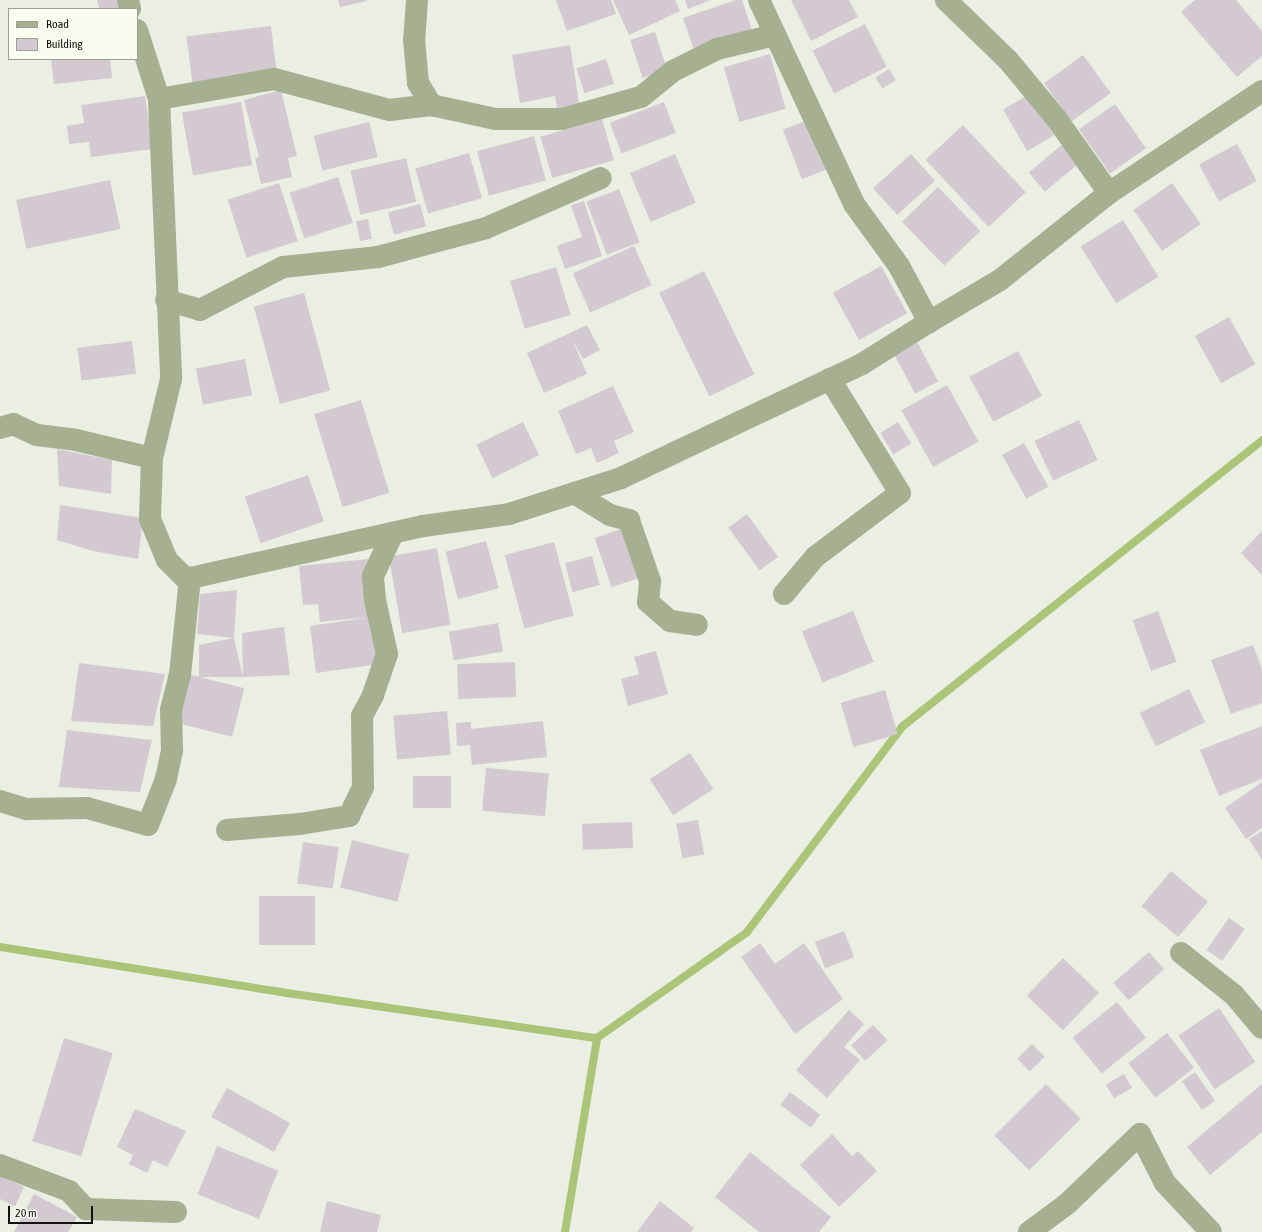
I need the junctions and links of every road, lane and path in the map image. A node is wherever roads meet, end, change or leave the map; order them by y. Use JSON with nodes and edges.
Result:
{"nodes":[{"id":1,"x":417,"y":0,"type":"edge"},
{"id":2,"x":759,"y":0,"type":"edge"},
{"id":3,"x":946,"y":0,"type":"edge"},
{"id":4,"x":138,"y":33,"type":"edge"},
{"id":5,"x":775,"y":35,"type":"junction"},
{"id":6,"x":1262,"y":91,"type":"edge"},
{"id":7,"x":159,"y":99,"type":"junction"},
{"id":8,"x":431,"y":105,"type":"junction"},
{"id":9,"x":601,"y":178,"type":"dead end"},
{"id":10,"x":1109,"y":193,"type":"junction"},
{"id":11,"x":166,"y":300,"type":"junction"},
{"id":12,"x":929,"y":322,"type":"junction"},
{"id":13,"x":830,"y":379,"type":"junction"},
{"id":14,"x":0,"y":428,"type":"edge"},
{"id":15,"x":152,"y":458,"type":"junction"},
{"id":16,"x":574,"y":493,"type":"junction"},
{"id":17,"x":393,"y":533,"type":"junction"},
{"id":18,"x":190,"y":578,"type":"junction"},
{"id":19,"x":784,"y":594,"type":"dead end"},
{"id":20,"x":697,"y":625,"type":"dead end"},
{"id":21,"x":0,"y":801,"type":"edge"},
{"id":22,"x":227,"y":830,"type":"dead end"},
{"id":23,"x":1181,"y":953,"type":"dead end"},
{"id":24,"x":1262,"y":1028,"type":"edge"},
{"id":25,"x":0,"y":1165,"type":"edge"},
{"id":26,"x":176,"y":1212,"type":"dead end"},
{"id":27,"x":1028,"y":1232,"type":"edge"},
{"id":28,"x":1211,"y":1232,"type":"edge"}],
"edges":[{"from":1,"to":8,"type":"street"},
{"from":2,"to":5,"type":"street"},
{"from":3,"to":10,"type":"street"},
{"from":4,"to":7,"type":"street"},
{"from":5,"to":8,"type":"street"},
{"from":5,"to":12,"type":"street"},
{"from":6,"to":10,"type":"street"},
{"from":7,"to":8,"type":"street"},
{"from":7,"to":11,"type":"street"},
{"from":9,"to":11,"type":"street"},
{"from":10,"to":12,"type":"street"},
{"from":11,"to":15,"type":"street"},
{"from":12,"to":13,"type":"street"},
{"from":13,"to":16,"type":"street"},
{"from":13,"to":19,"type":"street"},
{"from":14,"to":15,"type":"street"},
{"from":15,"to":18,"type":"street"},
{"from":16,"to":17,"type":"street"},
{"from":16,"to":20,"type":"street"},
{"from":17,"to":18,"type":"street"},
{"from":17,"to":22,"type":"street"},
{"from":18,"to":21,"type":"street"},
{"from":23,"to":24,"type":"street"},
{"from":25,"to":26,"type":"street"},
{"from":27,"to":28,"type":"street"}]}
